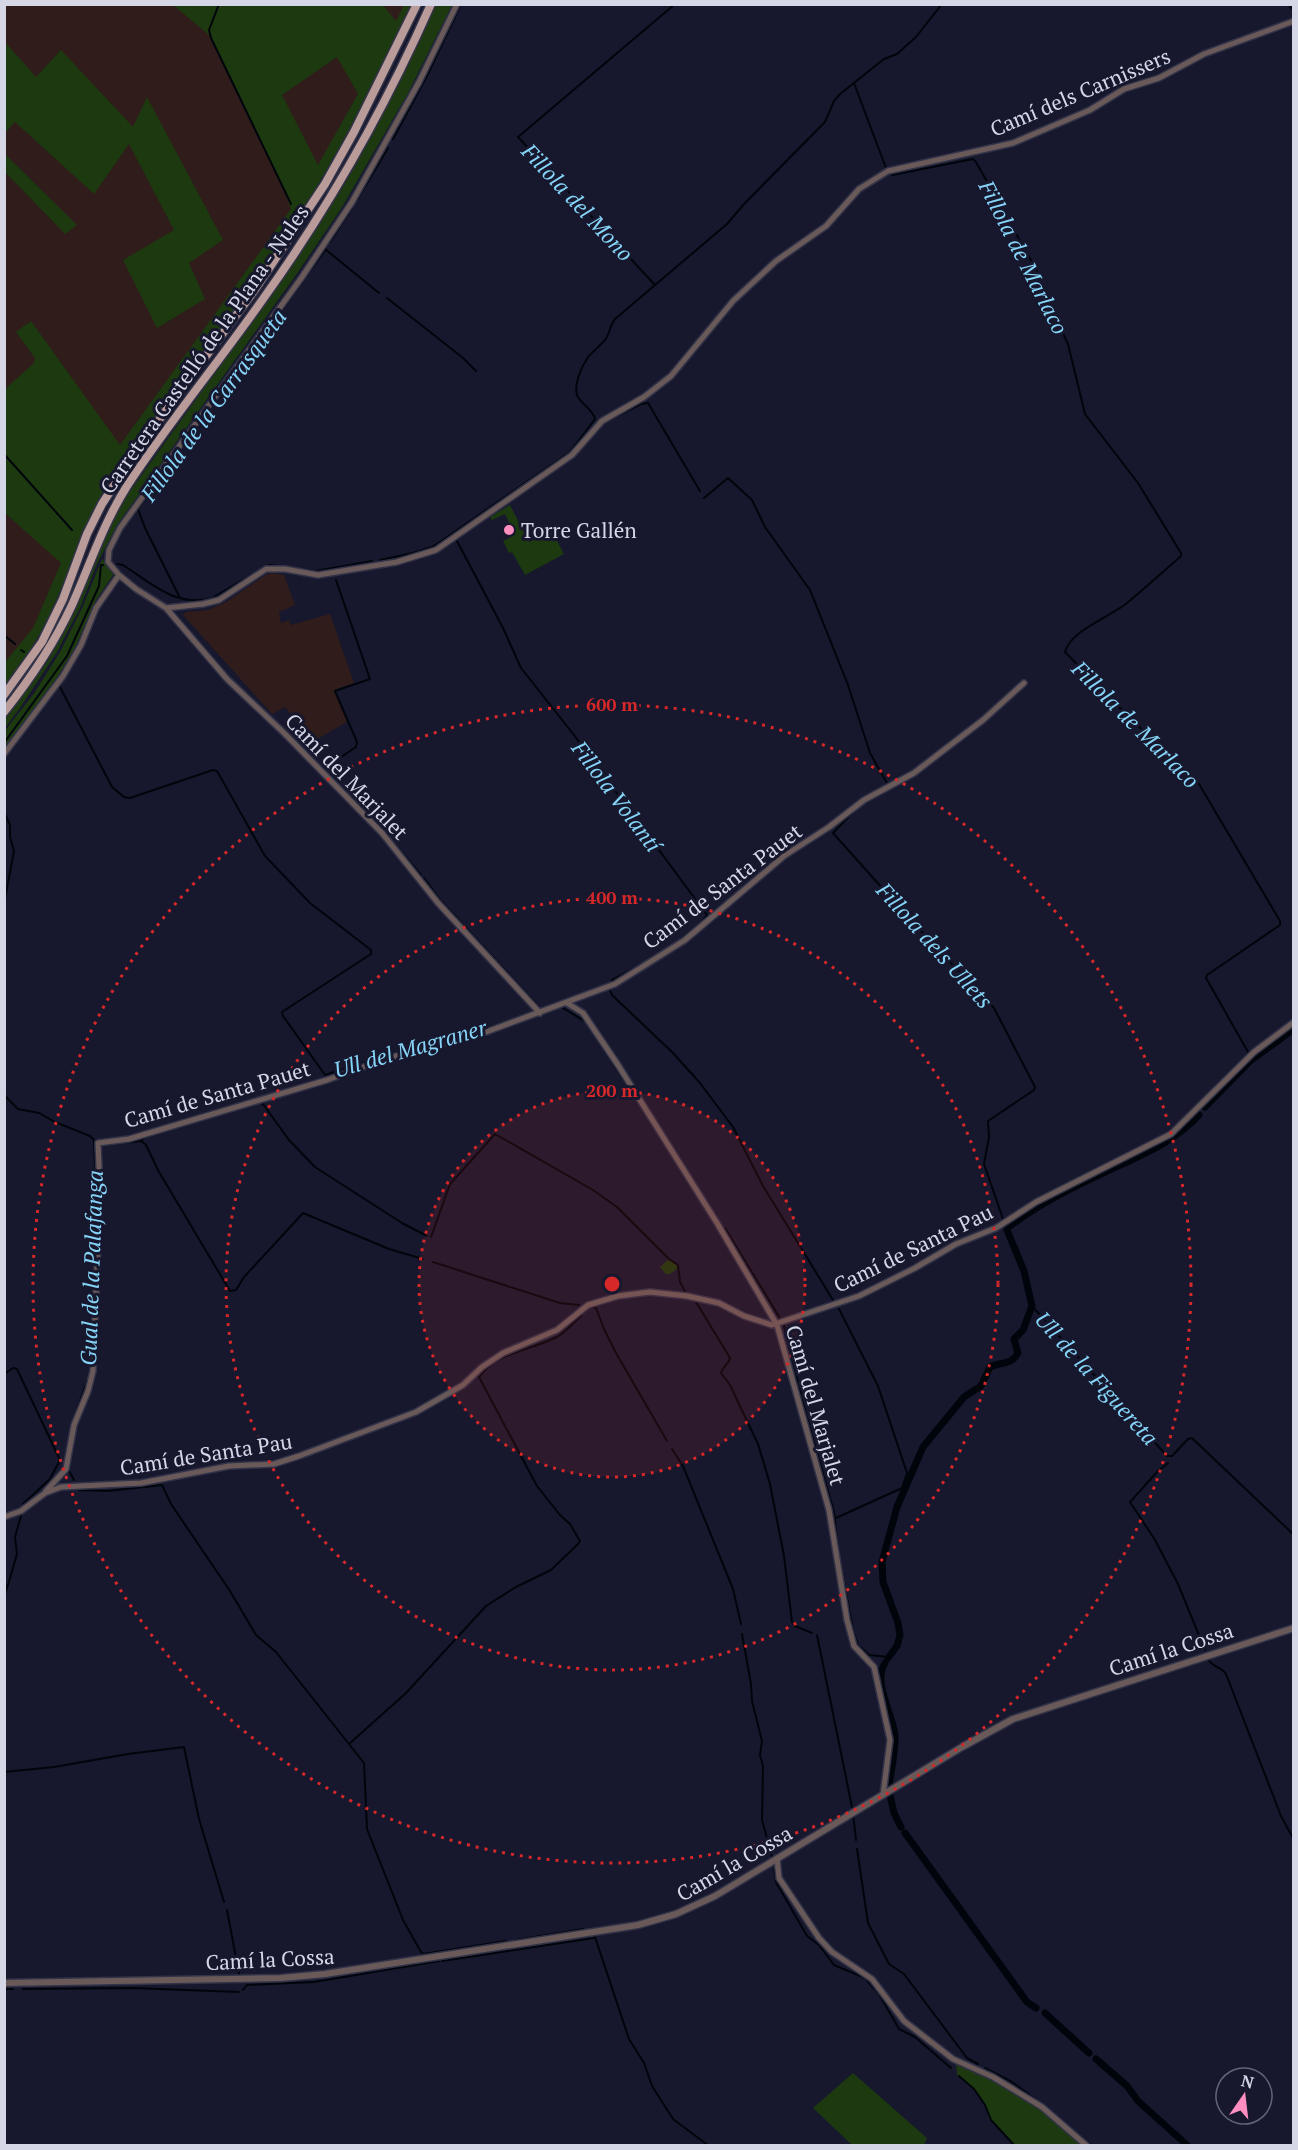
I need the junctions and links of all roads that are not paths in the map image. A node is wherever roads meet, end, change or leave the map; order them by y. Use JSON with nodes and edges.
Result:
{"nodes":[{"id":1,"x":417,"y":4,"type":"edge"},
{"id":2,"x":431,"y":4,"type":"edge"},
{"id":3,"x":457,"y":4,"type":"edge"},
{"id":4,"x":1293,"y":21,"type":"edge"},
{"id":5,"x":119,"y":574,"type":"junction"},
{"id":6,"x":166,"y":608,"type":"junction"},
{"id":7,"x":1024,"y":683,"type":"dead end"},
{"id":8,"x":4,"y":695,"type":"edge"},
{"id":9,"x":4,"y":712,"type":"edge"},
{"id":10,"x":4,"y":754,"type":"edge"},
{"id":11,"x":567,"y":1003,"type":"junction"},
{"id":12,"x":540,"y":1012,"type":"junction"},
{"id":13,"x":1293,"y":1022,"type":"edge"},
{"id":14,"x":777,"y":1325,"type":"junction"},
{"id":15,"x":45,"y":1493,"type":"junction"},
{"id":16,"x":4,"y":1517,"type":"edge"},
{"id":17,"x":1293,"y":1628,"type":"edge"},
{"id":18,"x":883,"y":1795,"type":"junction"},
{"id":19,"x":777,"y":1858,"type":"junction"},
{"id":20,"x":4,"y":1983,"type":"edge"},
{"id":21,"x":1087,"y":2145,"type":"edge"}],
"edges":[{"from":1,"to":8,"type":"main road","name":"Carretera Castelló de la Plana - Nules"},
{"from":2,"to":9,"type":"main road","name":"Carretera Castelló de la Plana - Nules"},
{"from":3,"to":5,"type":"street"},
{"from":4,"to":6,"type":"street","name":"Camí dels Carnissers"},
{"from":5,"to":6,"type":"street","name":"Camí del Marjalet"},
{"from":5,"to":10,"type":"street"},
{"from":6,"to":12,"type":"street","name":"Camí del Marjalet"},
{"from":7,"to":11,"type":"street","name":"Camí de Santa Pauet"},
{"from":11,"to":12,"type":"street","name":"Camí de Santa Pauet"},
{"from":11,"to":14,"type":"street","name":"Camí del Marjalet"},
{"from":12,"to":15,"type":"street","name":"Camí de Santa Pauet"},
{"from":13,"to":14,"type":"street","name":"Camí de Santa Pau"},
{"from":14,"to":15,"type":"street","name":"Camí de Santa Pau"},
{"from":14,"to":18,"type":"street","name":"Camí del Marjalet"},
{"from":15,"to":16,"type":"street","name":"Camí de Santa Pau"},
{"from":17,"to":18,"type":"street","name":"Camí la Cossa"},
{"from":18,"to":19,"type":"street","name":"Camí la Cossa"},
{"from":19,"to":20,"type":"street","name":"Camí la Cossa"},
{"from":19,"to":21,"type":"street"}]}
